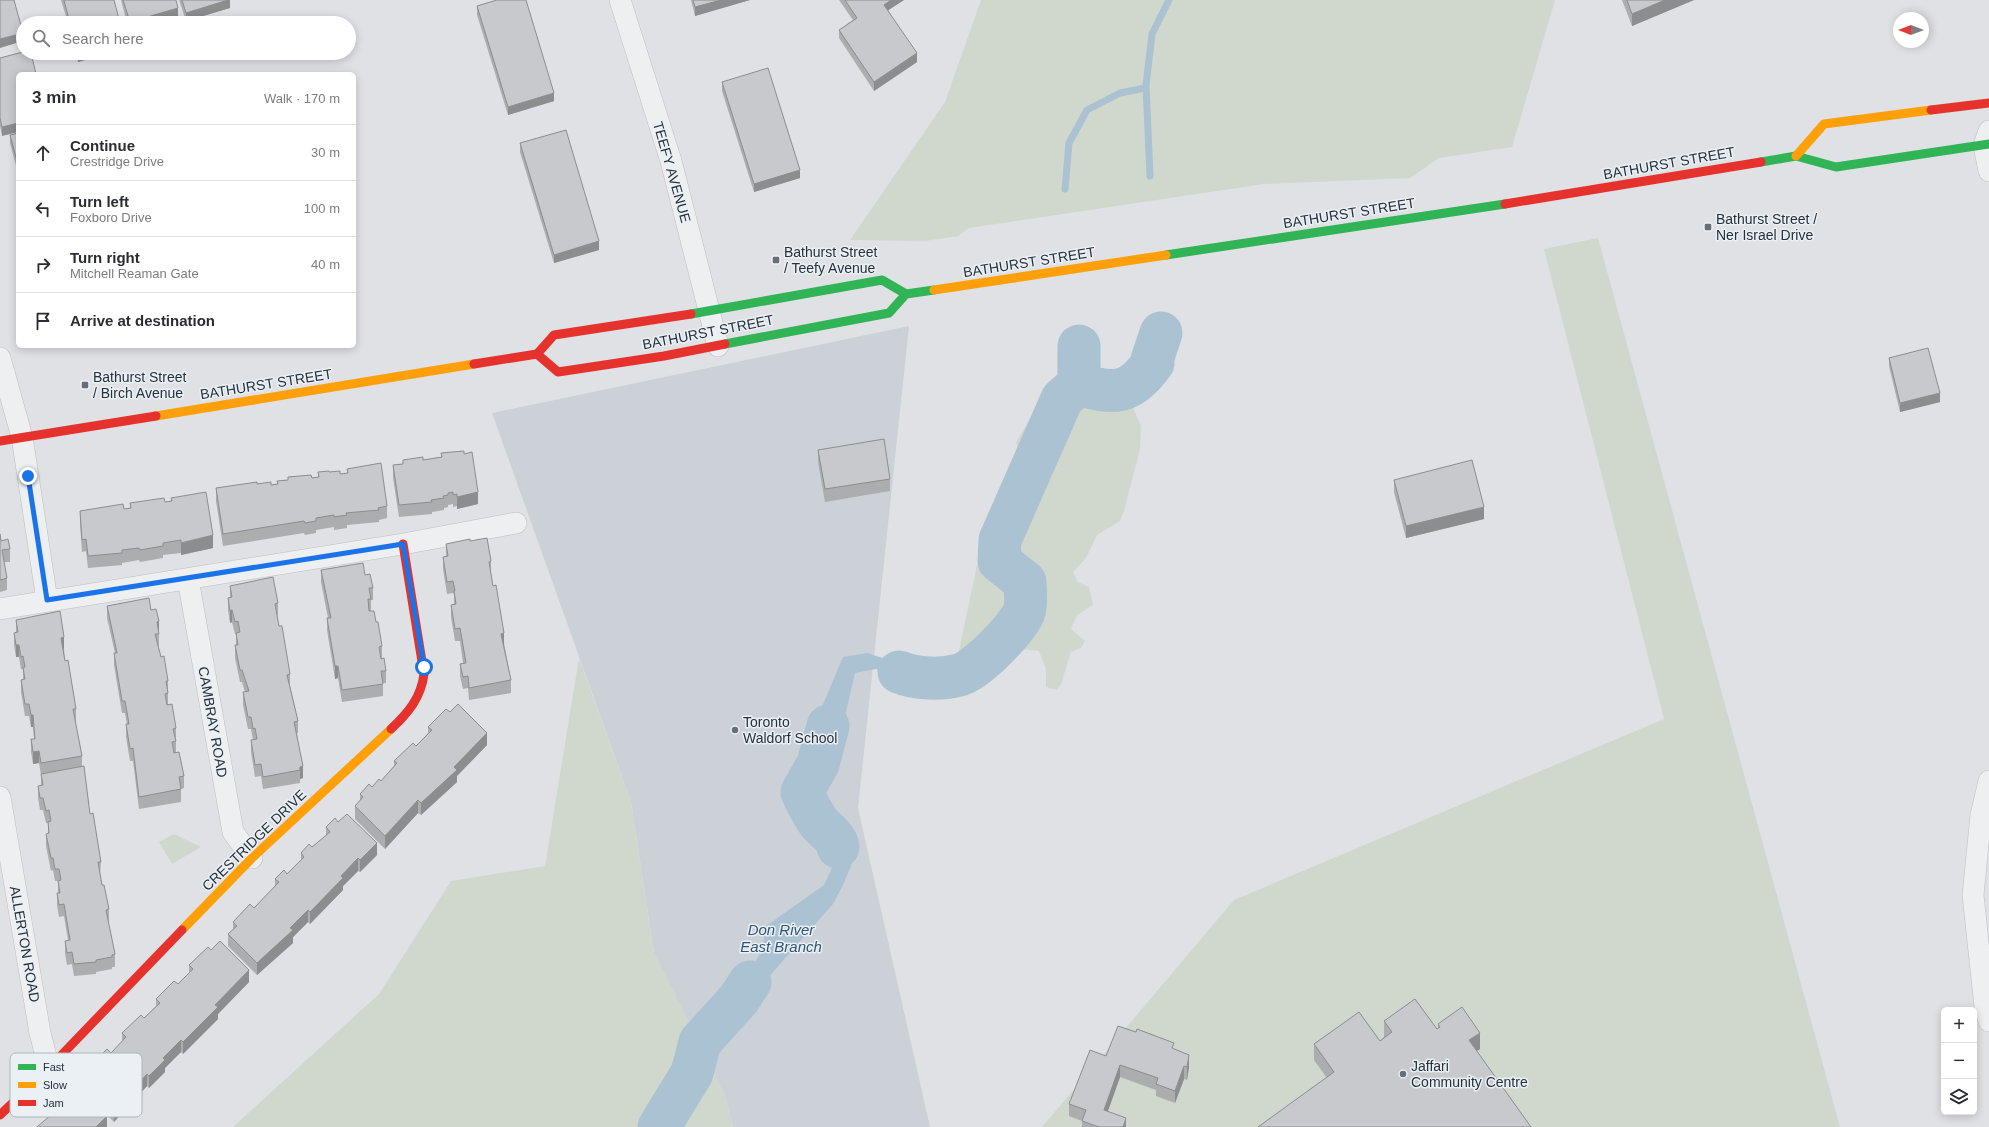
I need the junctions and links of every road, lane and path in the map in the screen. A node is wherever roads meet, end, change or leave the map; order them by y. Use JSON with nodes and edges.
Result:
{"nodes":[{"id":1,"x":620,"y":0,"type":"edge"},
{"id":2,"x":1989,"y":103,"type":"edge"},
{"id":3,"x":1987,"y":140,"type":"edge"},
{"id":4,"x":1796,"y":156,"type":"junction"},
{"id":5,"x":1989,"y":171,"type":"edge"},
{"id":6,"x":906,"y":294,"type":"junction"},
{"id":7,"x":709,"y":311,"type":"junction"},
{"id":8,"x":718,"y":346,"type":"junction"},
{"id":9,"x":537,"y":354,"type":"junction"},
{"id":10,"x":0,"y":358,"type":"edge"},
{"id":11,"x":22,"y":437,"type":"junction"},
{"id":12,"x":0,"y":441,"type":"edge"},
{"id":13,"x":516,"y":523,"type":"dead end"},
{"id":14,"x":403,"y":544,"type":"junction"},
{"id":15,"x":188,"y":579,"type":"junction"},
{"id":16,"x":47,"y":600,"type":"junction"},
{"id":17,"x":0,"y":609,"type":"edge"},
{"id":18,"x":1989,"y":781,"type":"edge"},
{"id":19,"x":0,"y":797,"type":"edge"},
{"id":20,"x":3,"y":831,"type":"edge"},
{"id":21,"x":252,"y":858,"type":"junction"},
{"id":22,"x":1989,"y":1021,"type":"edge"},
{"id":23,"x":45,"y":1053,"type":"edge"},
{"id":24,"x":64,"y":1053,"type":"edge"},
{"id":25,"x":10,"y":1105,"type":"edge"},
{"id":26,"x":0,"y":1114,"type":"edge"}],
"edges":[{"from":1,"to":7,"type":"street","name":"TEEFY AVENUE"},
{"from":2,"to":4,"type":"main road"},
{"from":3,"to":4,"type":"main road","name":"BATHURST STREET"},
{"from":3,"to":5,"type":"street"},
{"from":4,"to":6,"type":"main road","name":"BATHURST STREET"},
{"from":6,"to":7,"type":"main road","name":"BATHURST STREET"},
{"from":6,"to":8,"type":"main road","name":"BATHURST STREET"},
{"from":7,"to":8,"type":"street","name":"TEEFY AVENUE"},
{"from":7,"to":9,"type":"main road","name":"BATHURST STREET"},
{"from":8,"to":9,"type":"main road","name":"BATHURST STREET"},
{"from":9,"to":11,"type":"main road","name":"BATHURST STREET"},
{"from":10,"to":11,"type":"street"},
{"from":11,"to":12,"type":"main road","name":"BATHURST STREET"},
{"from":11,"to":16,"type":"street"},
{"from":13,"to":14,"type":"street"},
{"from":14,"to":15,"type":"street"},
{"from":14,"to":21,"type":"main road","name":"CRESTRIDGE DRIVE"},
{"from":15,"to":16,"type":"street"},
{"from":15,"to":21,"type":"street","name":"CAMBRAY ROAD"},
{"from":16,"to":17,"type":"street"},
{"from":18,"to":22,"type":"street"},
{"from":19,"to":20,"type":"street","name":"ALLERTON ROAD"},
{"from":20,"to":23,"type":"street","name":"ALLERTON ROAD"},
{"from":21,"to":24,"type":"main road","name":"CRESTRIDGE DRIVE"},
{"from":25,"to":26,"type":"main road","name":"CRESTRIDGE DRIVE"}]}
